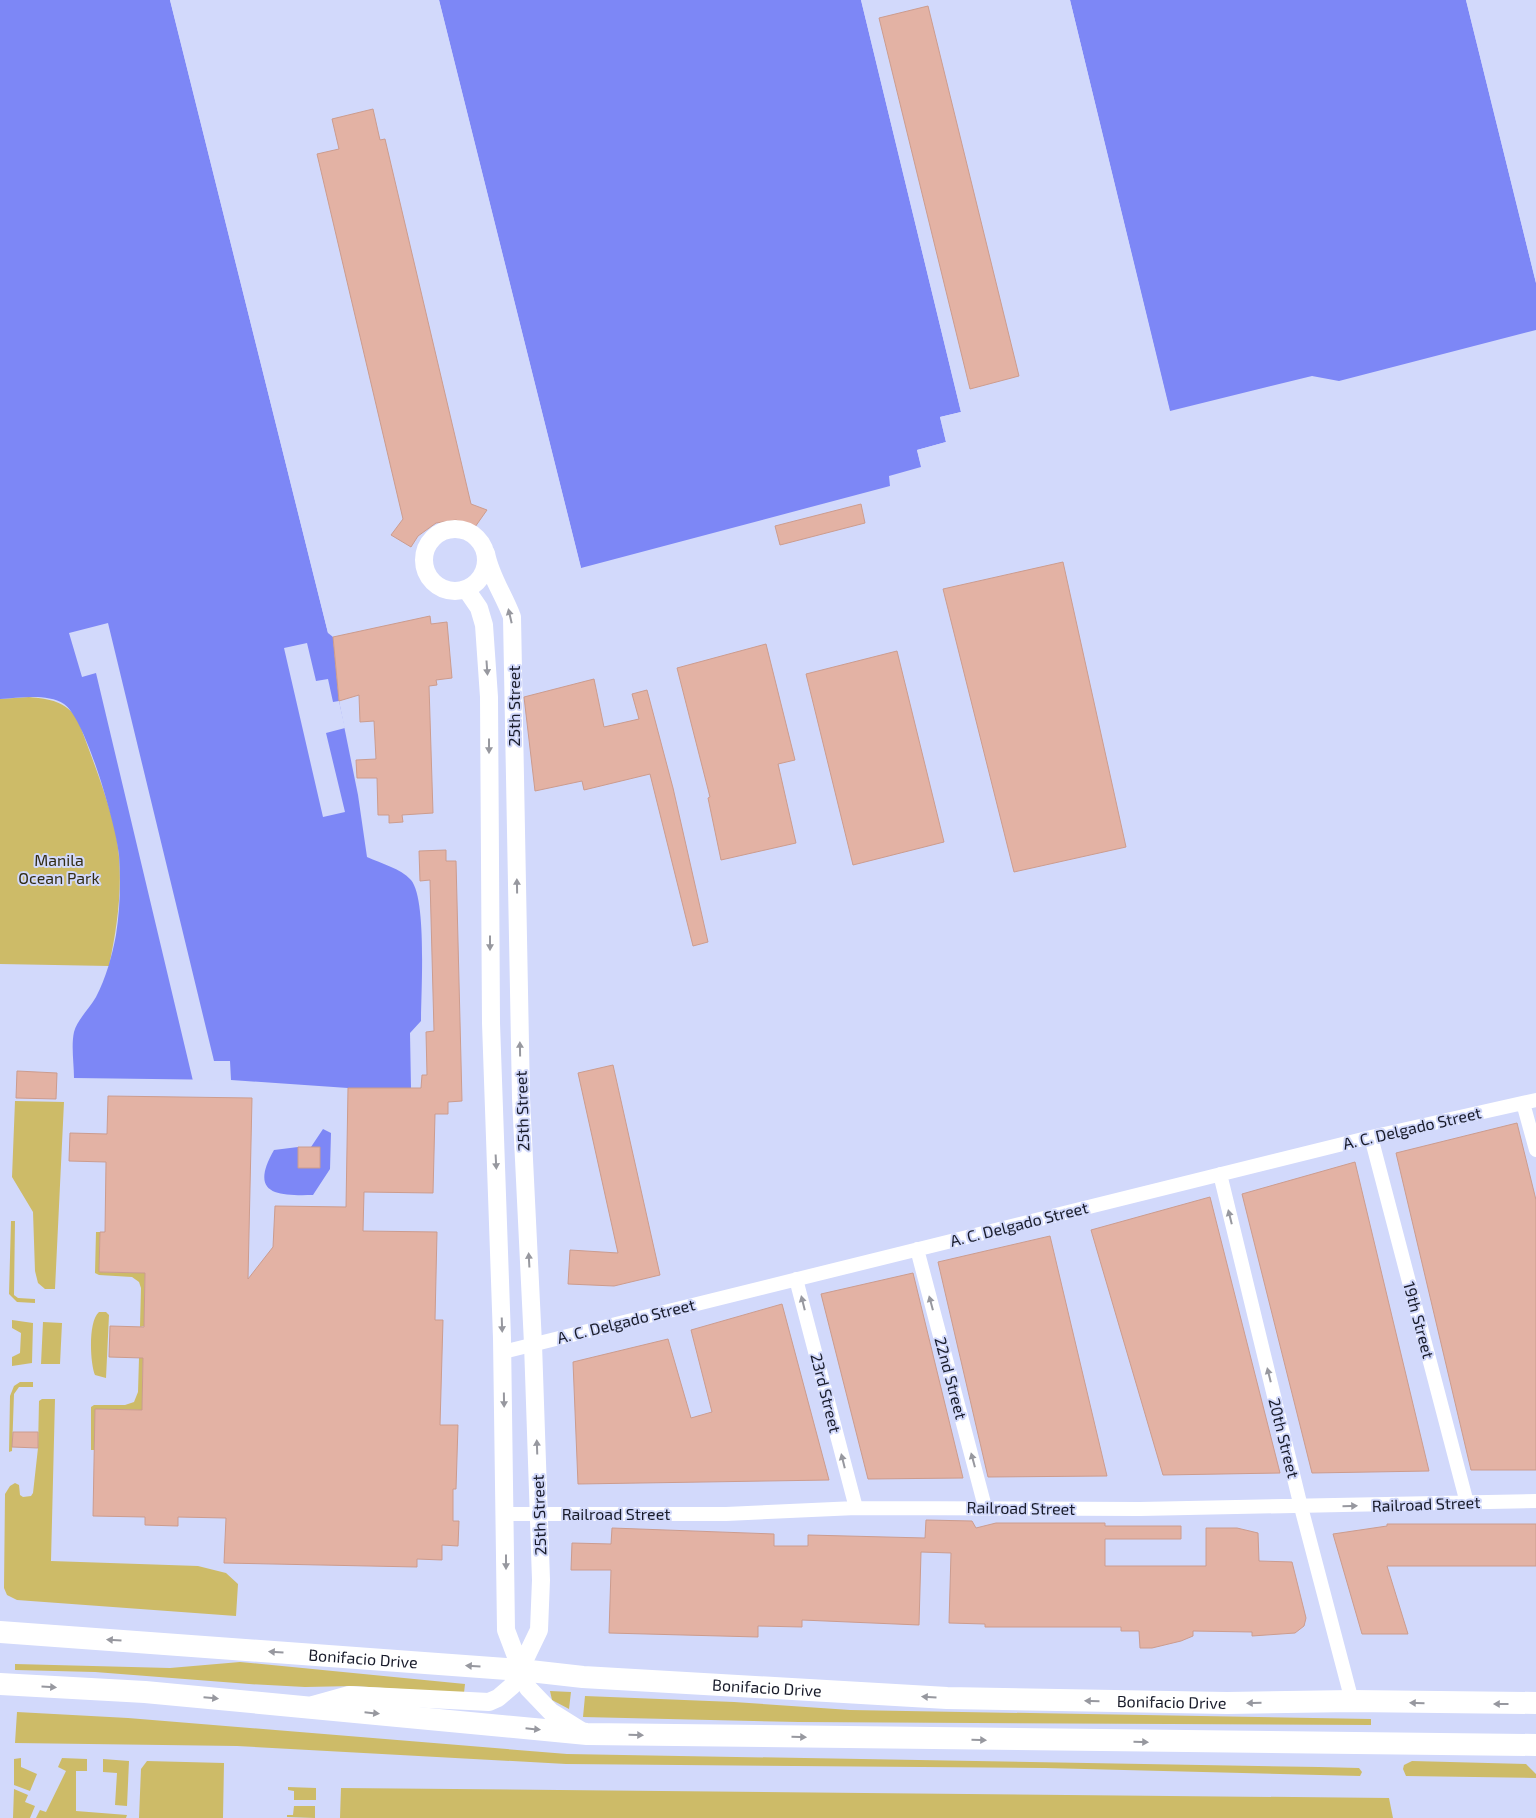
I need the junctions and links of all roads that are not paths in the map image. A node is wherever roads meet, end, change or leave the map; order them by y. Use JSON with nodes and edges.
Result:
{"nodes":[{"id":1,"x":486,"y":553,"type":"junction"},
{"id":2,"x":466,"y":589,"type":"junction"},
{"id":3,"x":1529,"y":1102,"type":"edge"},
{"id":4,"x":522,"y":1128,"type":"junction"},
{"id":5,"x":494,"y":1130,"type":"junction"},
{"id":6,"x":1371,"y":1137,"type":"junction"},
{"id":7,"x":1536,"y":1150,"type":"edge"},
{"id":8,"x":1220,"y":1174,"type":"junction"},
{"id":9,"x":917,"y":1249,"type":"junction"},
{"id":10,"x":796,"y":1279,"type":"junction"},
{"id":11,"x":533,"y":1344,"type":"junction"},
{"id":12,"x":502,"y":1352,"type":"junction"},
{"id":13,"x":1536,"y":1501,"type":"edge"},
{"id":14,"x":1467,"y":1503,"type":"junction"},
{"id":15,"x":1301,"y":1507,"type":"junction"},
{"id":16,"x":856,"y":1508,"type":"junction"},
{"id":17,"x":985,"y":1508,"type":"junction"},
{"id":18,"x":506,"y":1514,"type":"junction"},
{"id":19,"x":540,"y":1514,"type":"junction"},
{"id":20,"x":0,"y":1632,"type":"edge"},
{"id":21,"x":521,"y":1670,"type":"junction"},
{"id":22,"x":0,"y":1684,"type":"edge"},
{"id":23,"x":1352,"y":1701,"type":"junction"},
{"id":24,"x":1536,"y":1703,"type":"edge"},
{"id":25,"x":306,"y":1707,"type":"junction"},
{"id":26,"x":587,"y":1734,"type":"junction"},
{"id":27,"x":1536,"y":1745,"type":"edge"}],
"edges":[{"from":1,"to":2,"type":"street"},
{"from":1,"to":2,"type":"street","name":"25th Street"},
{"from":4,"to":1,"type":"street","name":"25th Street","one_way":true},
{"from":2,"to":5,"type":"street","name":"25th Street","one_way":true},
{"from":3,"to":6,"type":"street","name":"A. C. Delgado Street"},
{"from":3,"to":7,"type":"street"},
{"from":4,"to":5,"type":"street"},
{"from":11,"to":4,"type":"street","name":"25th Street","one_way":true},
{"from":5,"to":12,"type":"street","name":"25th Street","one_way":true},
{"from":6,"to":8,"type":"street","name":"A. C. Delgado Street"},
{"from":6,"to":14,"type":"street","name":"19th Street"},
{"from":8,"to":9,"type":"street","name":"A. C. Delgado Street"},
{"from":15,"to":8,"type":"street","name":"20th Street","one_way":true},
{"from":9,"to":10,"type":"street","name":"A. C. Delgado Street"},
{"from":17,"to":9,"type":"street","name":"22nd Street","one_way":true},
{"from":10,"to":11,"type":"street","name":"A. C. Delgado Street"},
{"from":16,"to":10,"type":"street","name":"23rd Street","one_way":true},
{"from":11,"to":12,"type":"street","name":"A. C. Delgado Street"},
{"from":19,"to":11,"type":"street","name":"25th Street","one_way":true},
{"from":12,"to":18,"type":"street","name":"25th Street","one_way":true},
{"from":13,"to":14,"type":"street","name":"Railroad Street"},
{"from":15,"to":14,"type":"street","name":"Railroad Street","one_way":true},
{"from":15,"to":17,"type":"street","name":"Railroad Street"},
{"from":15,"to":23,"type":"street","name":"20th Street"},
{"from":16,"to":17,"type":"street","name":"Railroad Street"},
{"from":16,"to":19,"type":"street","name":"Railroad Street"},
{"from":18,"to":19,"type":"street","name":"Railroad Street"},
{"from":18,"to":21,"type":"street","name":"25th Street","one_way":true},
{"from":19,"to":21,"type":"street","name":"25th Street"},
{"from":21,"to":20,"type":"highway","name":"Bonifacio Drive","one_way":true},
{"from":23,"to":21,"type":"highway","name":"Bonifacio Drive","one_way":true},
{"from":21,"to":25,"type":"street","name":"25th Street"},
{"from":21,"to":26,"type":"street","name":"25th Street"},
{"from":22,"to":25,"type":"highway","one_way":true},
{"from":24,"to":23,"type":"highway","name":"Bonifacio Drive","one_way":true},
{"from":25,"to":26,"type":"highway","one_way":true},
{"from":26,"to":27,"type":"highway","one_way":true}]}
